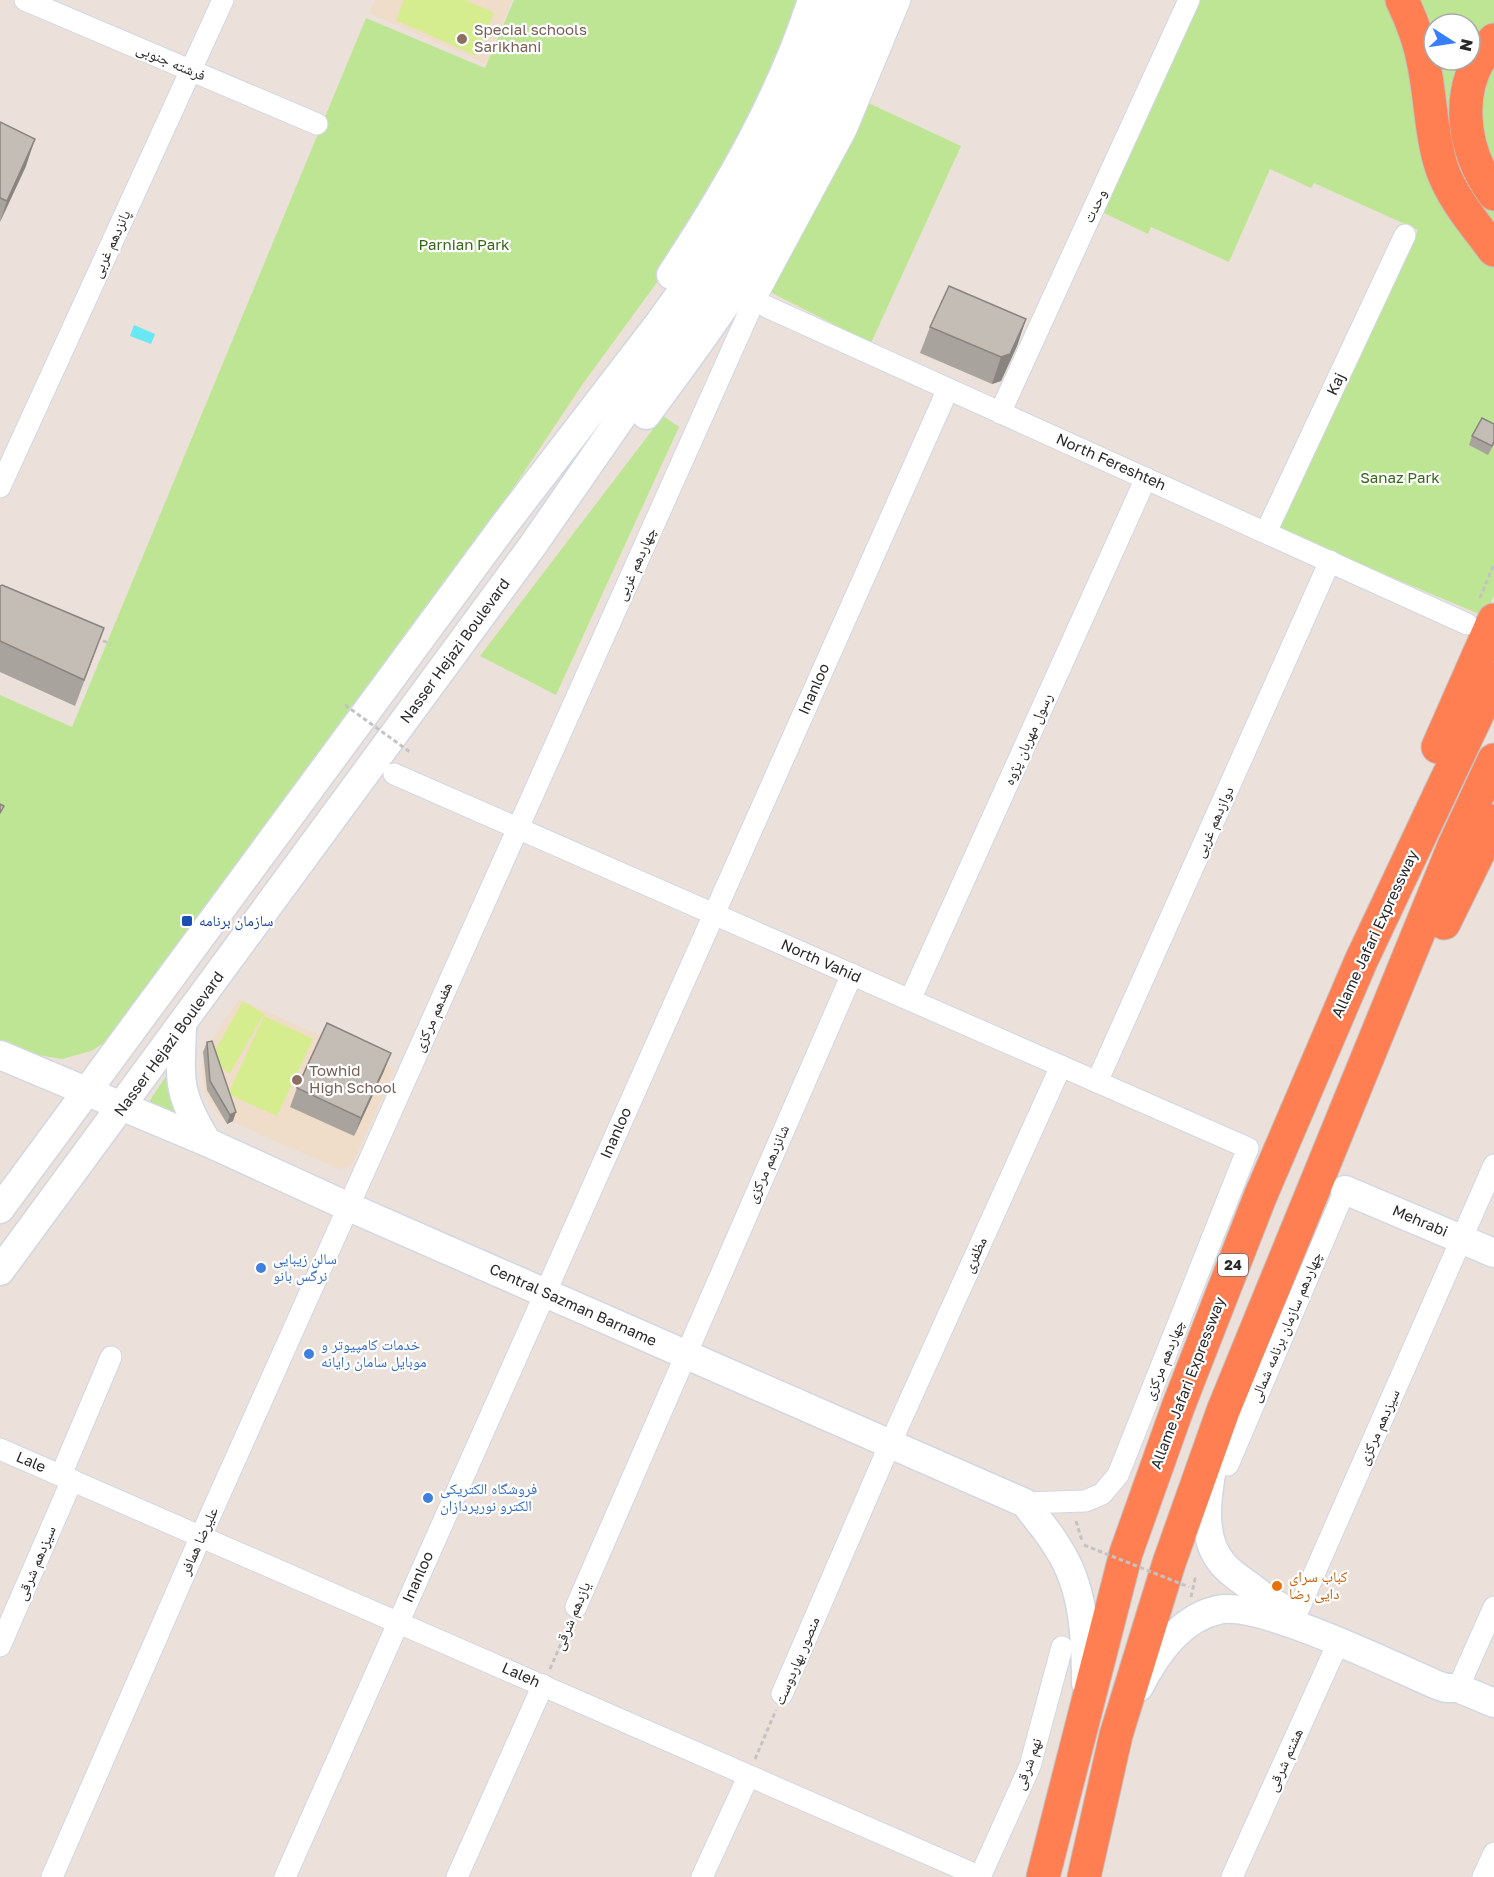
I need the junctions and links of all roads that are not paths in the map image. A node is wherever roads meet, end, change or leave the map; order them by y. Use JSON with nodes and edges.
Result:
{"nodes":[{"id":1,"x":25,"y":0,"type":"edge"},
{"id":2,"x":222,"y":0,"type":"edge"},
{"id":3,"x":812,"y":0,"type":"edge"},
{"id":4,"x":835,"y":0,"type":"edge"},
{"id":5,"x":858,"y":0,"type":"edge"},
{"id":6,"x":879,"y":0,"type":"edge"},
{"id":7,"x":900,"y":0,"type":"edge"},
{"id":8,"x":1189,"y":0,"type":"edge"},
{"id":9,"x":1402,"y":0,"type":"edge"},
{"id":10,"x":1494,"y":40,"type":"edge"},
{"id":11,"x":190,"y":70,"type":"junction"},
{"id":12,"x":317,"y":124,"type":"dead end"},
{"id":13,"x":1494,"y":194,"type":"edge"},
{"id":14,"x":1405,"y":235,"type":"dead end"},
{"id":15,"x":1494,"y":250,"type":"edge"},
{"id":16,"x":754,"y":301,"type":"junction"},
{"id":17,"x":948,"y":389,"type":"junction"},
{"id":18,"x":1000,"y":412,"type":"junction"},
{"id":19,"x":1146,"y":478,"type":"junction"},
{"id":20,"x":0,"y":487,"type":"edge"},
{"id":21,"x":504,"y":524,"type":"junction"},
{"id":22,"x":1266,"y":532,"type":"junction"},
{"id":23,"x":533,"y":545,"type":"junction"},
{"id":24,"x":1330,"y":561,"type":"junction"},
{"id":25,"x":1479,"y":617,"type":"edge"},
{"id":26,"x":1494,"y":679,"type":"edge"},
{"id":27,"x":1494,"y":760,"type":"edge"},
{"id":28,"x":394,"y":774,"type":"dead end"},
{"id":29,"x":1494,"y":821,"type":"edge"},
{"id":30,"x":518,"y":828,"type":"junction"},
{"id":31,"x":714,"y":914,"type":"junction"},
{"id":32,"x":1361,"y":961,"type":"junction"},
{"id":33,"x":852,"y":974,"type":"junction"},
{"id":34,"x":910,"y":1000,"type":"junction"},
{"id":35,"x":182,"y":1027,"type":"junction"},
{"id":36,"x":0,"y":1054,"type":"edge"},
{"id":37,"x":1061,"y":1066,"type":"junction"},
{"id":38,"x":1097,"y":1082,"type":"junction"},
{"id":39,"x":87,"y":1092,"type":"junction"},
{"id":40,"x":122,"y":1108,"type":"junction"},
{"id":41,"x":1344,"y":1119,"type":"junction"},
{"id":42,"x":207,"y":1142,"type":"junction"},
{"id":43,"x":1248,"y":1148,"type":"joint"},
{"id":44,"x":1494,"y":1165,"type":"edge"},
{"id":45,"x":1345,"y":1190,"type":"joint"},
{"id":46,"x":349,"y":1207,"type":"junction"},
{"id":47,"x":0,"y":1209,"type":"edge"},
{"id":48,"x":1461,"y":1239,"type":"junction"},
{"id":49,"x":1494,"y":1253,"type":"edge"},
{"id":50,"x":0,"y":1271,"type":"edge"},
{"id":51,"x":545,"y":1292,"type":"junction"},
{"id":52,"x":685,"y":1354,"type":"junction"},
{"id":53,"x":111,"y":1357,"type":"dead end"},
{"id":54,"x":1223,"y":1411,"type":"junction"},
{"id":55,"x":890,"y":1444,"type":"junction"},
{"id":56,"x":0,"y":1449,"type":"edge"},
{"id":57,"x":1228,"y":1465,"type":"dead end"},
{"id":58,"x":66,"y":1478,"type":"junction"},
{"id":59,"x":1024,"y":1503,"type":"junction"},
{"id":60,"x":201,"y":1536,"type":"junction"},
{"id":61,"x":576,"y":1607,"type":"road end"},
{"id":62,"x":1494,"y":1607,"type":"edge"},
{"id":63,"x":1296,"y":1615,"type":"junction"},
{"id":64,"x":398,"y":1622,"type":"junction"},
{"id":65,"x":1338,"y":1643,"type":"junction"},
{"id":66,"x":0,"y":1646,"type":"edge"},
{"id":67,"x":1062,"y":1647,"type":"dead end"},
{"id":68,"x":543,"y":1685,"type":"junction"},
{"id":69,"x":1458,"y":1688,"type":"junction"},
{"id":70,"x":782,"y":1694,"type":"road end"},
{"id":71,"x":1494,"y":1703,"type":"edge"},
{"id":72,"x":1086,"y":1704,"type":"junction"},
{"id":73,"x":1116,"y":1735,"type":"junction"},
{"id":74,"x":748,"y":1777,"type":"junction"},
{"id":75,"x":1494,"y":1853,"type":"edge"},
{"id":76,"x":52,"y":1877,"type":"edge"},
{"id":77,"x":285,"y":1877,"type":"edge"},
{"id":78,"x":457,"y":1877,"type":"edge"},
{"id":79,"x":702,"y":1877,"type":"edge"},
{"id":80,"x":980,"y":1877,"type":"edge"},
{"id":81,"x":1042,"y":1877,"type":"edge"},
{"id":82,"x":1084,"y":1877,"type":"edge"},
{"id":83,"x":1232,"y":1877,"type":"edge"},
{"id":84,"x":1483,"y":1877,"type":"edge"}],
"edges":[{"from":1,"to":11,"type":"street","name":"فرشته جنوبی"},
{"from":2,"to":11,"type":"street","name":"پانزدهم غربی"},
{"from":3,"to":21,"type":"main road"},
{"from":4,"to":21,"type":"main road"},
{"from":5,"to":23,"type":"main road","name":"Nasser Hejazi Boulevard"},
{"from":6,"to":23,"type":"main road"},
{"from":7,"to":16,"type":"street"},
{"from":8,"to":18,"type":"street","name":"وحدت"},
{"from":9,"to":15,"type":"highway"},
{"from":10,"to":13,"type":"highway"},
{"from":11,"to":12,"type":"street","name":"فرشته جنوبی"},
{"from":11,"to":20,"type":"street","name":"پانزدهم غربی"},
{"from":14,"to":22,"type":"street","name":"Kaj"},
{"from":16,"to":17,"type":"street","name":"North Fereshteh"},
{"from":16,"to":30,"type":"street","name":"چهاردهم غربی"},
{"from":17,"to":18,"type":"street","name":"North Fereshteh"},
{"from":17,"to":31,"type":"street","name":"Inanloo"},
{"from":18,"to":19,"type":"street","name":"North Fereshteh"},
{"from":19,"to":22,"type":"street","name":"North Fereshteh"},
{"from":19,"to":34,"type":"street","name":"رسول مهربان پژوه"},
{"from":21,"to":39,"type":"main road"},
{"from":22,"to":24,"type":"street","name":"North Fereshteh"},
{"from":23,"to":35,"type":"main road","name":"Nasser Hejazi Boulevard"},
{"from":24,"to":25,"type":"street","name":"North Fereshteh"},
{"from":24,"to":38,"type":"street","name":"دوازدهم غربی"},
{"from":25,"to":32,"type":"highway"},
{"from":26,"to":32,"type":"highway","name":"Allame Jafari Expressway","number":"24"},
{"from":27,"to":41,"type":"highway"},
{"from":28,"to":30,"type":"street","name":"North Vahid"},
{"from":29,"to":41,"type":"highway"},
{"from":30,"to":31,"type":"street","name":"North Vahid"},
{"from":30,"to":46,"type":"street","name":"هفدهم مرکزی"},
{"from":31,"to":33,"type":"street","name":"North Vahid"},
{"from":31,"to":51,"type":"street","name":"Inanloo"},
{"from":32,"to":72,"type":"highway","name":"Allame Jafari Expressway","number":"24"},
{"from":33,"to":34,"type":"street","name":"North Vahid"},
{"from":33,"to":52,"type":"street","name":"شانزدهم مرکزی"},
{"from":34,"to":37,"type":"street","name":"North Vahid"},
{"from":35,"to":40,"type":"main road","name":"Nasser Hejazi Boulevard"},
{"from":35,"to":42,"type":"main road"},
{"from":36,"to":39,"type":"main road","name":"Central Sazman Barname"},
{"from":37,"to":38,"type":"street","name":"North Vahid"},
{"from":37,"to":55,"type":"street","name":"مظفری"},
{"from":38,"to":43,"type":"street","name":"North Vahid"},
{"from":39,"to":40,"type":"main road","name":"Central Sazman Barname"},
{"from":39,"to":47,"type":"main road"},
{"from":40,"to":42,"type":"main road","name":"Central Sazman Barname"},
{"from":40,"to":50,"type":"main road","name":"Nasser Hejazi Boulevard"},
{"from":41,"to":54,"type":"highway"},
{"from":42,"to":46,"type":"main road","name":"Central Sazman Barname"},
{"from":43,"to":59,"type":"street","name":"چهاردهم مرکزی"},
{"from":44,"to":48,"type":"street","name":"سیزدهم مرکزی"},
{"from":45,"to":48,"type":"main road","name":"Mehrabi"},
{"from":45,"to":57,"type":"street","name":"چهاردهم سازمان برنامه شمالی"},
{"from":46,"to":51,"type":"main road","name":"Central Sazman Barname"},
{"from":46,"to":60,"type":"street","name":"علیرضا همافر"},
{"from":48,"to":49,"type":"main road","name":"Mehrabi"},
{"from":48,"to":63,"type":"street","name":"سیزدهم مرکزی"},
{"from":51,"to":52,"type":"main road","name":"Central Sazman Barname"},
{"from":51,"to":64,"type":"street","name":"Inanloo"},
{"from":52,"to":55,"type":"main road","name":"Central Sazman Barname"},
{"from":52,"to":61,"type":"street","name":"یازدهم شرقی"},
{"from":53,"to":58,"type":"street","name":"سیزدهم شرقی"},
{"from":54,"to":63,"type":"main road"},
{"from":54,"to":73,"type":"highway"},
{"from":55,"to":59,"type":"main road","name":"Central Sazman Barname"},
{"from":55,"to":70,"type":"street","name":"منصور بهاردوست"},
{"from":56,"to":58,"type":"street","name":"Lale"},
{"from":58,"to":60,"type":"street","name":"Laleh"},
{"from":58,"to":66,"type":"street","name":"سیزدهم شرقی"},
{"from":59,"to":72,"type":"main road"},
{"from":60,"to":64,"type":"street","name":"Laleh"},
{"from":60,"to":76,"type":"street","name":"علیرضا همافر"},
{"from":62,"to":69,"type":"street"},
{"from":63,"to":69,"type":"main road"},
{"from":64,"to":68,"type":"street","name":"Laleh"},
{"from":64,"to":77,"type":"street","name":"Inanloo"},
{"from":65,"to":69,"type":"main road"},
{"from":65,"to":73,"type":"main road"},
{"from":65,"to":83,"type":"street","name":"هشتم شرقی"},
{"from":67,"to":80,"type":"street","name":"نهم شرقی"},
{"from":68,"to":74,"type":"street","name":"Laleh"},
{"from":68,"to":78,"type":"street"},
{"from":69,"to":71,"type":"main road"},
{"from":72,"to":81,"type":"highway","name":"Allame Jafari Expressway","number":"24"},
{"from":73,"to":82,"type":"highway"},
{"from":74,"to":79,"type":"street"},
{"from":74,"to":80,"type":"street","name":"Laleh"},
{"from":75,"to":84,"type":"street"}]}
